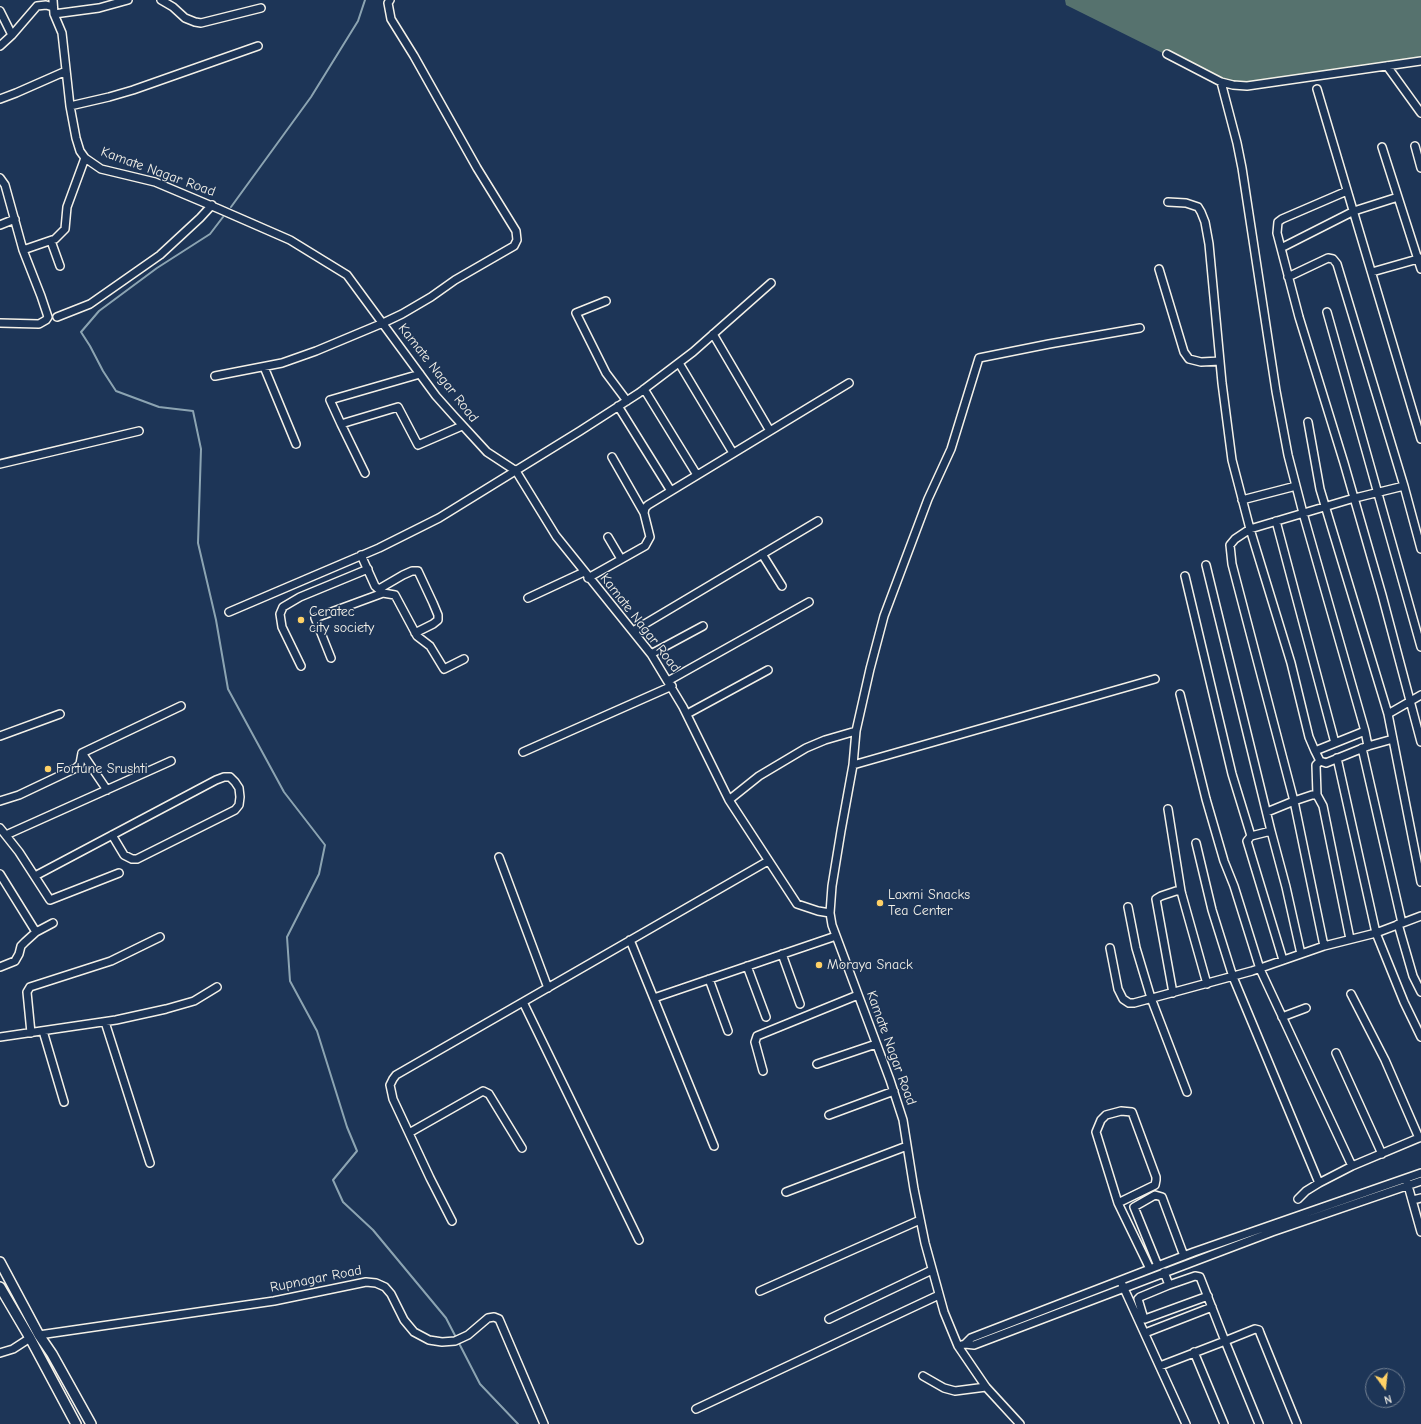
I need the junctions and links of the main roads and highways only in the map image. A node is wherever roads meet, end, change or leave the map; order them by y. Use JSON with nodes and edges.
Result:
{"nodes":[{"id":1,"x":0,"y":1262,"type":"edge"},
{"id":2,"x":0,"y":1287,"type":"edge"},
{"id":3,"x":34,"y":1337,"type":"junction"},
{"id":4,"x":76,"y":1424,"type":"edge"},
{"id":5,"x":90,"y":1424,"type":"edge"}],
"edges":[{"from":1,"to":3,"type":"main road"},
{"from":2,"to":3,"type":"main road"},
{"from":3,"to":4,"type":"main road"},
{"from":3,"to":5,"type":"main road"}]}
